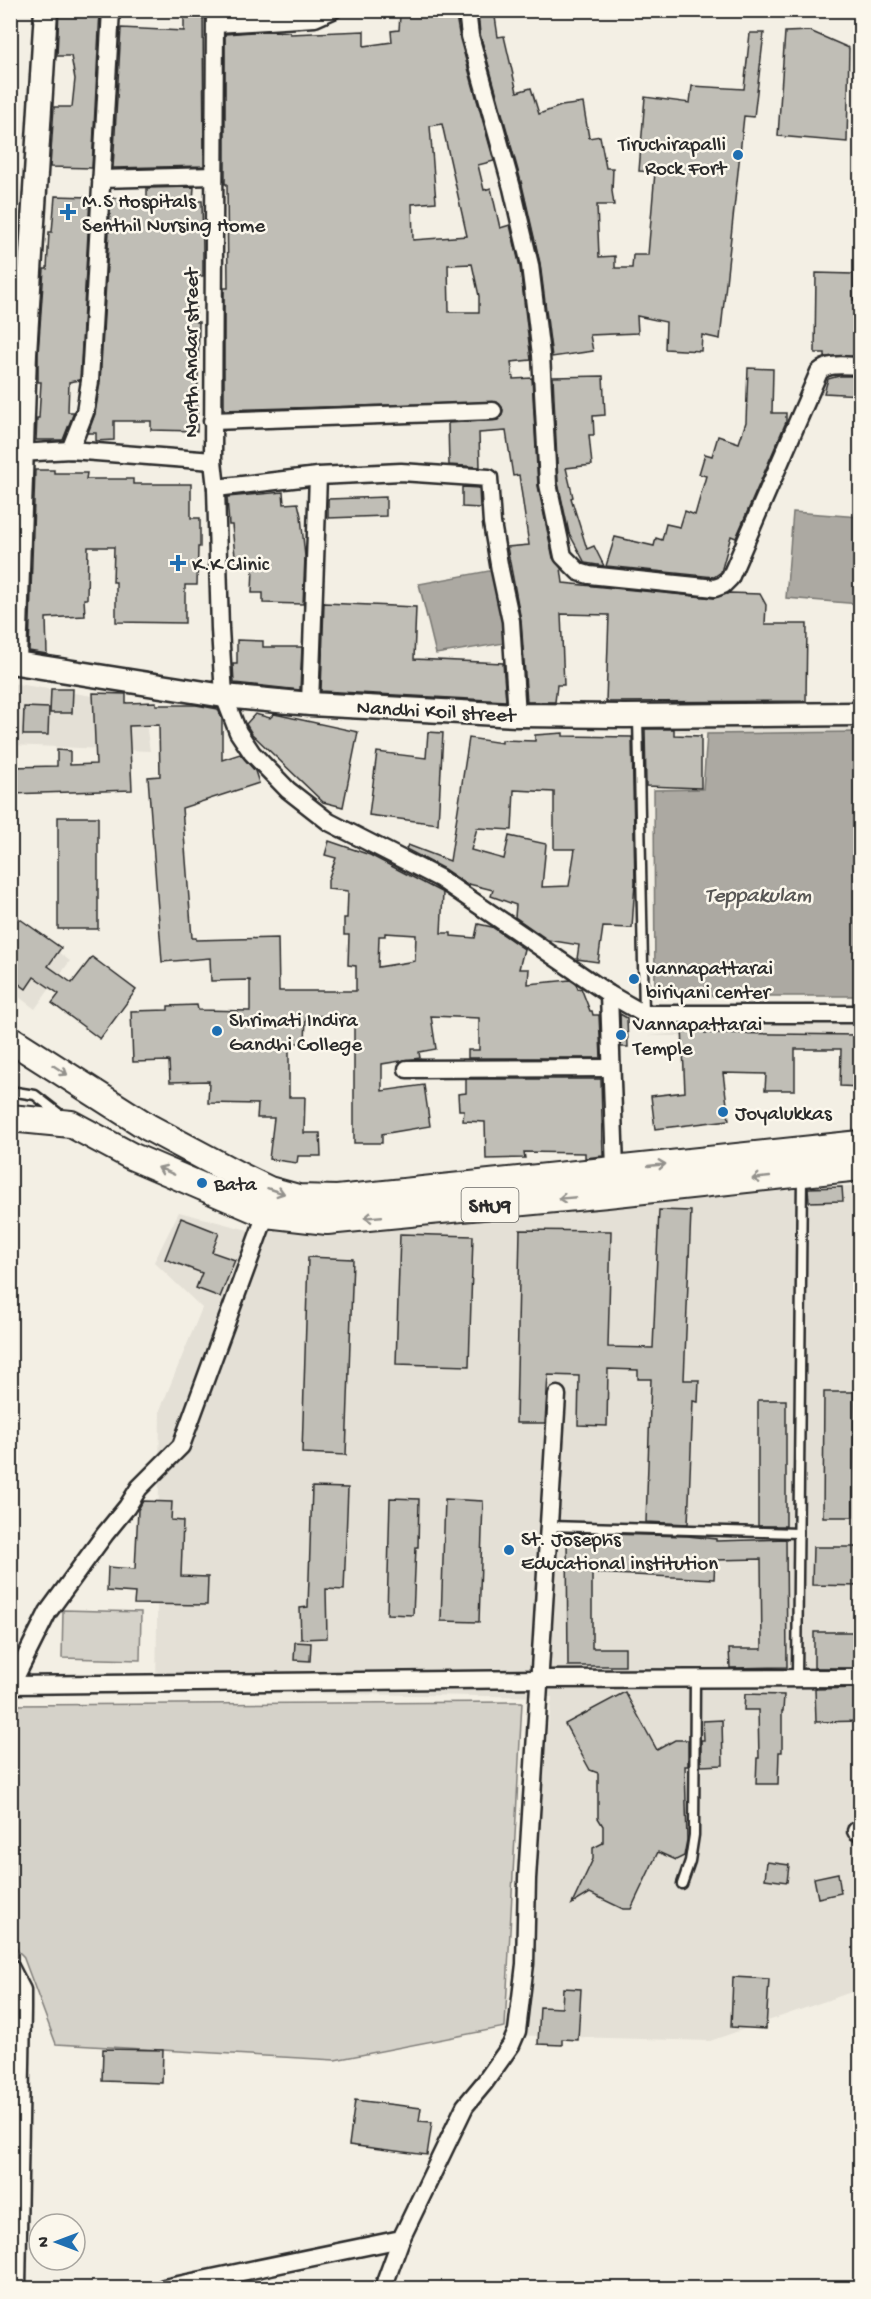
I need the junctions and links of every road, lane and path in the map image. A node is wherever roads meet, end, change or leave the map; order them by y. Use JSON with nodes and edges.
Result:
{"nodes":[{"id":1,"x":46,"y":10,"type":"edge"},
{"id":2,"x":111,"y":10,"type":"edge"},
{"id":3,"x":333,"y":10,"type":"edge"},
{"id":4,"x":467,"y":10,"type":"edge"},
{"id":5,"x":215,"y":17,"type":"edge"},
{"id":6,"x":214,"y":176,"type":"junction"},
{"id":7,"x":101,"y":179,"type":"junction"},
{"id":8,"x":18,"y":352,"type":"edge"},
{"id":9,"x":861,"y":366,"type":"edge"},
{"id":10,"x":493,"y":411,"type":"dead end"},
{"id":11,"x":212,"y":421,"type":"junction"},
{"id":12,"x":70,"y":450,"type":"junction"},
{"id":13,"x":20,"y":453,"type":"junction"},
{"id":14,"x":213,"y":460,"type":"junction"},
{"id":15,"x":318,"y":476,"type":"junction"},
{"id":16,"x":216,"y":488,"type":"junction"},
{"id":17,"x":13,"y":662,"type":"edge"},
{"id":18,"x":225,"y":696,"type":"junction"},
{"id":19,"x":310,"y":704,"type":"junction"},
{"id":20,"x":861,"y":714,"type":"edge"},
{"id":21,"x":517,"y":715,"type":"junction"},
{"id":22,"x":638,"y":716,"type":"junction"},
{"id":23,"x":609,"y":994,"type":"junction"},
{"id":24,"x":644,"y":1014,"type":"junction"},
{"id":25,"x":861,"y":1014,"type":"edge"},
{"id":26,"x":10,"y":1039,"type":"edge"},
{"id":27,"x":611,"y":1068,"type":"junction"},
{"id":28,"x":407,"y":1069,"type":"dead end"},
{"id":29,"x":10,"y":1091,"type":"edge"},
{"id":30,"x":10,"y":1118,"type":"edge"},
{"id":31,"x":71,"y":1124,"type":"junction"},
{"id":32,"x":148,"y":1127,"type":"junction"},
{"id":33,"x":861,"y":1144,"type":"edge"},
{"id":34,"x":131,"y":1155,"type":"junction"},
{"id":35,"x":861,"y":1167,"type":"edge"},
{"id":36,"x":615,"y":1169,"type":"junction"},
{"id":37,"x":802,"y":1173,"type":"junction"},
{"id":38,"x":266,"y":1214,"type":"junction"},
{"id":39,"x":557,"y":1395,"type":"dead end"},
{"id":40,"x":549,"y":1526,"type":"junction"},
{"id":41,"x":798,"y":1533,"type":"junction"},
{"id":42,"x":695,"y":1677,"type":"junction"},
{"id":43,"x":797,"y":1677,"type":"junction"},
{"id":44,"x":539,"y":1678,"type":"junction"},
{"id":45,"x":861,"y":1678,"type":"edge"},
{"id":46,"x":11,"y":1686,"type":"edge"},
{"id":47,"x":682,"y":1884,"type":"dead end"},
{"id":48,"x":10,"y":1967,"type":"edge"},
{"id":49,"x":401,"y":2239,"type":"junction"},
{"id":50,"x":17,"y":2289,"type":"edge"},
{"id":51,"x":164,"y":2289,"type":"edge"},
{"id":52,"x":383,"y":2289,"type":"edge"}],
"edges":[{"from":1,"to":8,"type":"street"},
{"from":2,"to":7,"type":"street"},
{"from":3,"to":5,"type":"street"},
{"from":4,"to":9,"type":"street"},
{"from":5,"to":6,"type":"street","name":"North Andar street"},
{"from":6,"to":7,"type":"street"},
{"from":6,"to":11,"type":"street","name":"North Andar street"},
{"from":7,"to":12,"type":"street"},
{"from":8,"to":13,"type":"street"},
{"from":10,"to":11,"type":"street"},
{"from":11,"to":14,"type":"street","name":"North Andar street"},
{"from":12,"to":13,"type":"street"},
{"from":12,"to":14,"type":"street"},
{"from":13,"to":17,"type":"street"},
{"from":14,"to":16,"type":"street","name":"North Andar street"},
{"from":15,"to":16,"type":"street"},
{"from":15,"to":19,"type":"street"},
{"from":15,"to":21,"type":"street"},
{"from":16,"to":18,"type":"street","name":"North Andar street"},
{"from":17,"to":18,"type":"street","name":"Nandhi Koil street"},
{"from":18,"to":19,"type":"street","name":"Nandhi Koil street"},
{"from":18,"to":23,"type":"street","name":"North Andar street"},
{"from":19,"to":21,"type":"street","name":"Nandhi Koil street"},
{"from":20,"to":22,"type":"street","name":"Nandhi Koil street"},
{"from":21,"to":22,"type":"street","name":"Nandhi Koil street"},
{"from":22,"to":24,"type":"lane"},
{"from":23,"to":24,"type":"street","name":"North Andar street"},
{"from":23,"to":27,"type":"street"},
{"from":24,"to":25,"type":"street"},
{"from":26,"to":32,"type":"main road","number":"SHU9","one_way":true},
{"from":27,"to":28,"type":"street"},
{"from":27,"to":36,"type":"street"},
{"from":29,"to":31,"type":"lane"},
{"from":30,"to":31,"type":"main road"},
{"from":31,"to":34,"type":"main road"},
{"from":32,"to":34,"type":"main road"},
{"from":32,"to":36,"type":"main road","number":"SHU9","one_way":true},
{"from":36,"to":33,"type":"main road","number":"SHU9","one_way":true},
{"from":38,"to":34,"type":"main road","number":"SHU9","one_way":true},
{"from":35,"to":37,"type":"main road","number":"SHU9"},
{"from":37,"to":38,"type":"main road","number":"SHU9","one_way":true},
{"from":37,"to":41,"type":"lane"},
{"from":38,"to":46,"type":"street"},
{"from":39,"to":40,"type":"street"},
{"from":40,"to":41,"type":"lane"},
{"from":40,"to":44,"type":"street"},
{"from":41,"to":43,"type":"lane"},
{"from":42,"to":43,"type":"street"},
{"from":42,"to":44,"type":"street"},
{"from":42,"to":47,"type":"lane"},
{"from":43,"to":45,"type":"street"},
{"from":44,"to":46,"type":"street"},
{"from":44,"to":49,"type":"street"},
{"from":48,"to":50,"type":"street"},
{"from":49,"to":51,"type":"street"},
{"from":49,"to":52,"type":"street"}]}
